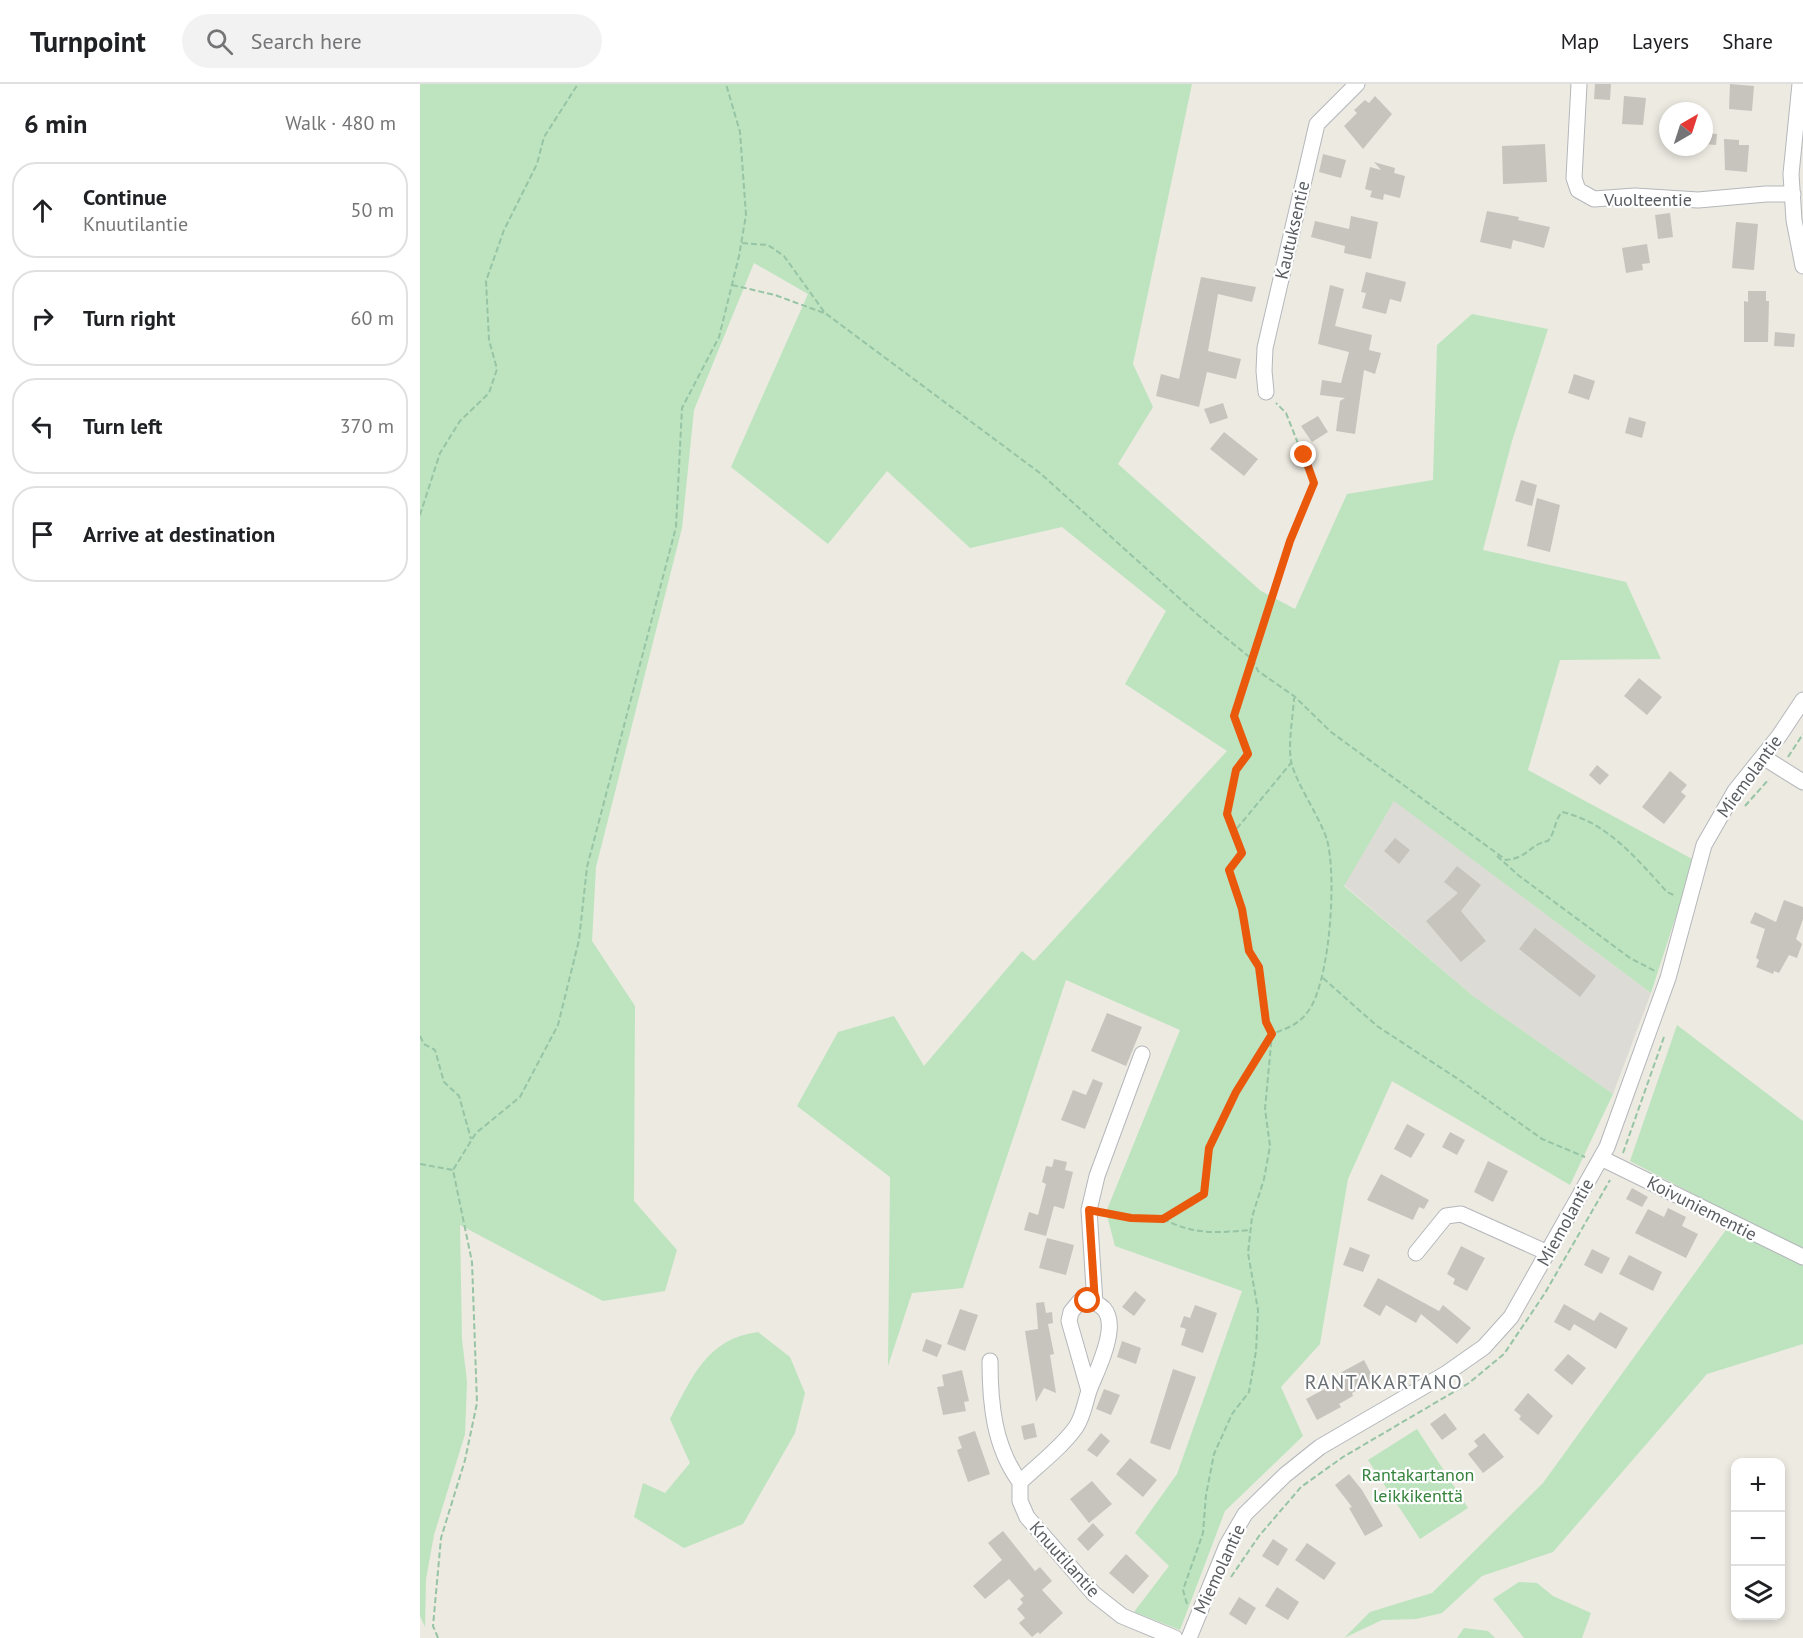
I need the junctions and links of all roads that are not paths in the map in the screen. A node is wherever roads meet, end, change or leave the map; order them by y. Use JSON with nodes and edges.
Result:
{"nodes":[{"id":1,"x":1358,"y":84,"type":"edge"},
{"id":2,"x":1579,"y":84,"type":"edge"},
{"id":3,"x":1800,"y":84,"type":"edge"},
{"id":4,"x":1800,"y":102,"type":"edge"},
{"id":5,"x":1792,"y":194,"type":"junction"},
{"id":6,"x":1803,"y":266,"type":"edge"},
{"id":7,"x":1266,"y":392,"type":"road end"},
{"id":8,"x":1803,"y":700,"type":"edge"},
{"id":9,"x":1763,"y":757,"type":"junction"},
{"id":10,"x":1803,"y":782,"type":"edge"},
{"id":11,"x":1142,"y":1054,"type":"dead end"},
{"id":12,"x":1600,"y":1160,"type":"junction"},
{"id":13,"x":1416,"y":1253,"type":"dead end"},
{"id":14,"x":1548,"y":1253,"type":"junction"},
{"id":15,"x":1803,"y":1257,"type":"edge"},
{"id":16,"x":1095,"y":1303,"type":"junction"},
{"id":17,"x":990,"y":1361,"type":"dead end"},
{"id":18,"x":1089,"y":1391,"type":"junction"},
{"id":19,"x":1020,"y":1482,"type":"junction"},
{"id":20,"x":1175,"y":1638,"type":"edge"},
{"id":21,"x":1189,"y":1638,"type":"edge"}],
"edges":[{"from":1,"to":7,"type":"street","name":"Kautuksentie"},
{"from":2,"to":5,"type":"street","name":"Vuolteentie"},
{"from":3,"to":4,"type":"street"},
{"from":4,"to":5,"type":"street"},
{"from":5,"to":6,"type":"street"},
{"from":8,"to":9,"type":"street","name":"Miemolantie"},
{"from":9,"to":10,"type":"street"},
{"from":9,"to":12,"type":"street","name":"Miemolantie"},
{"from":11,"to":16,"type":"street"},
{"from":12,"to":14,"type":"street","name":"Miemolantie"},
{"from":12,"to":15,"type":"street","name":"Koivuniementie"},
{"from":13,"to":14,"type":"street"},
{"from":14,"to":21,"type":"street","name":"Miemolantie"},
{"from":16,"to":18,"type":"street"},
{"from":16,"to":18,"type":"street"},
{"from":17,"to":19,"type":"street"},
{"from":18,"to":19,"type":"street"},
{"from":19,"to":20,"type":"street","name":"Knuutilantie"}]}
